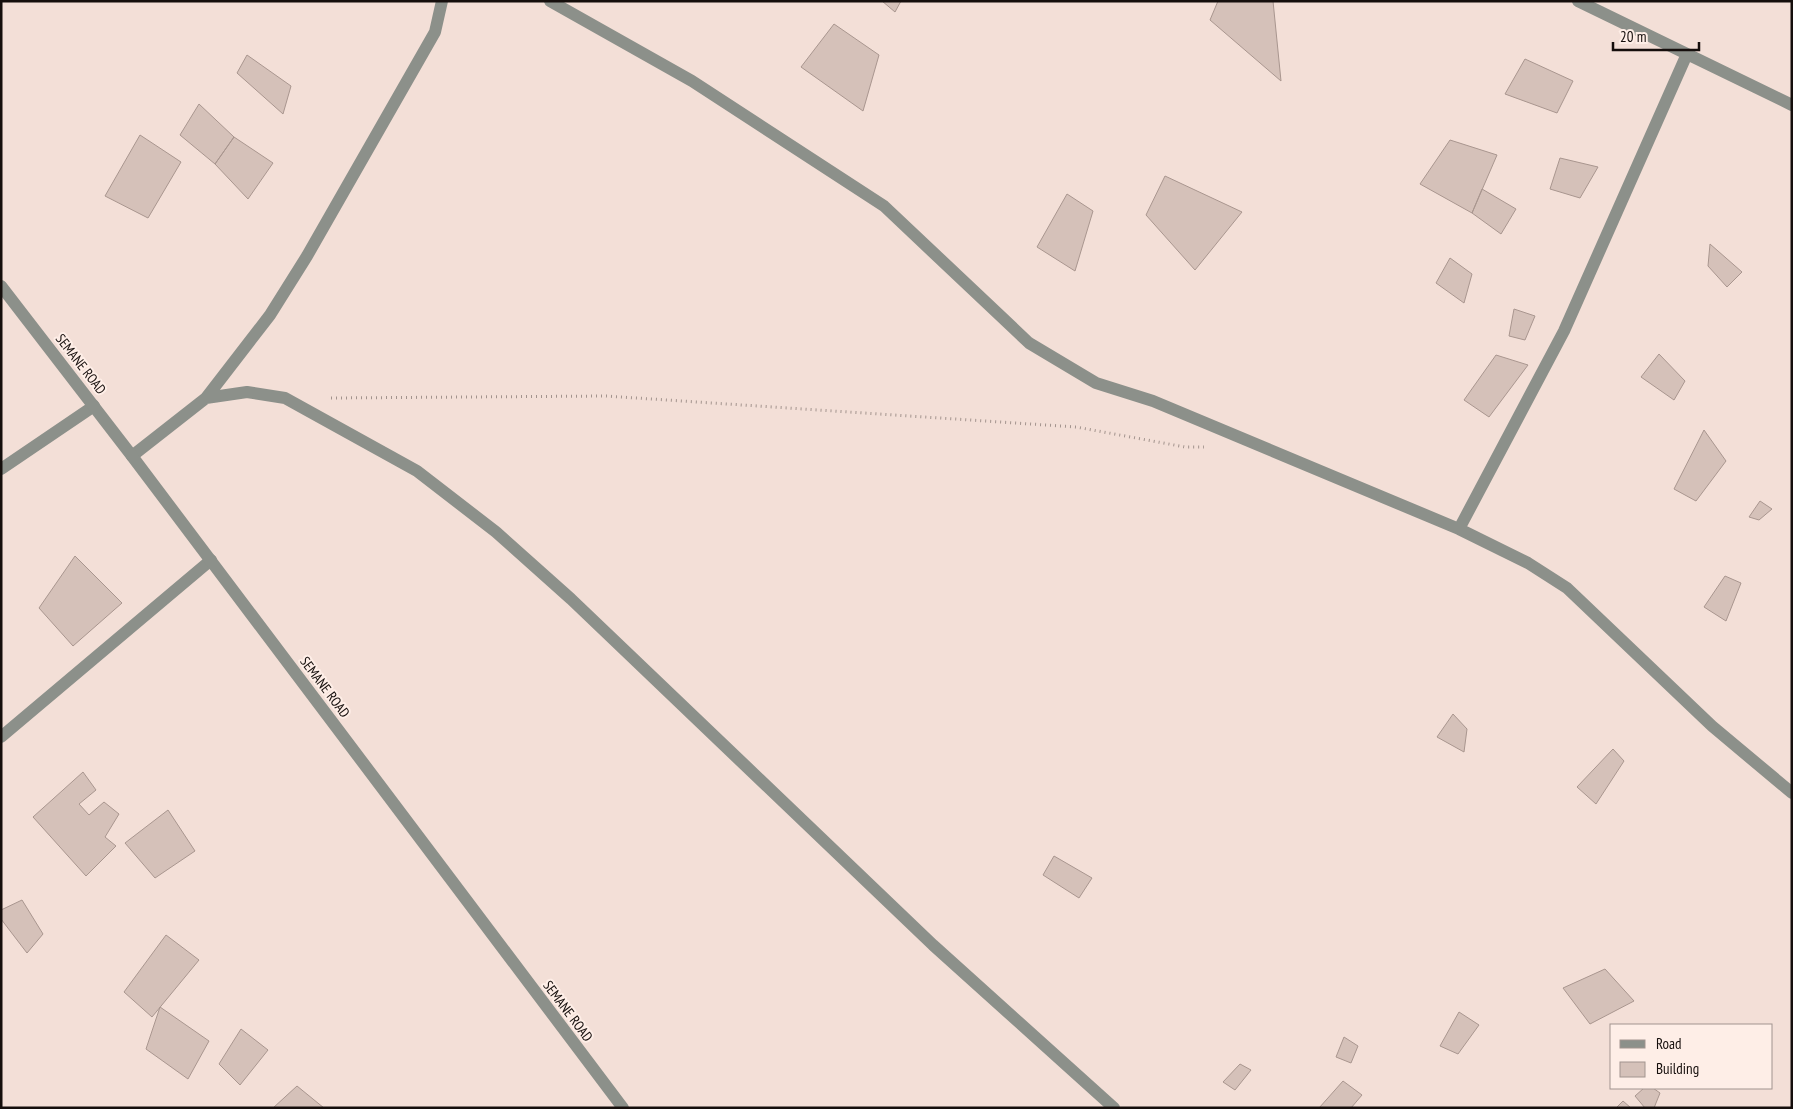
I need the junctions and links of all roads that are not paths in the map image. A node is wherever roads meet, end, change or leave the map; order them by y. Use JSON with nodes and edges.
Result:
{"nodes":[{"id":1,"x":442,"y":1,"type":"edge"},
{"id":2,"x":550,"y":1,"type":"edge"},
{"id":3,"x":1578,"y":1,"type":"edge"},
{"id":4,"x":1687,"y":54,"type":"junction"},
{"id":5,"x":1792,"y":105,"type":"edge"},
{"id":6,"x":1,"y":286,"type":"edge"},
{"id":7,"x":206,"y":398,"type":"junction"},
{"id":8,"x":94,"y":406,"type":"junction"},
{"id":9,"x":132,"y":456,"type":"junction"},
{"id":10,"x":1,"y":469,"type":"edge"},
{"id":11,"x":1459,"y":529,"type":"junction"},
{"id":12,"x":211,"y":560,"type":"junction"},
{"id":13,"x":1,"y":737,"type":"edge"},
{"id":14,"x":1792,"y":792,"type":"edge"},
{"id":15,"x":622,"y":1108,"type":"edge"},
{"id":16,"x":1114,"y":1108,"type":"edge"}],
"edges":[{"from":1,"to":7,"type":"street"},
{"from":2,"to":11,"type":"street"},
{"from":3,"to":4,"type":"street"},
{"from":4,"to":5,"type":"street"},
{"from":4,"to":11,"type":"street"},
{"from":6,"to":8,"type":"street","name":"SEMANE ROAD"},
{"from":7,"to":9,"type":"street"},
{"from":7,"to":16,"type":"street"},
{"from":8,"to":9,"type":"street","name":"SEMANE ROAD"},
{"from":8,"to":10,"type":"street"},
{"from":9,"to":12,"type":"street","name":"SEMANE ROAD"},
{"from":11,"to":14,"type":"street"},
{"from":12,"to":13,"type":"street"},
{"from":12,"to":15,"type":"street","name":"SEMANE ROAD"}]}
